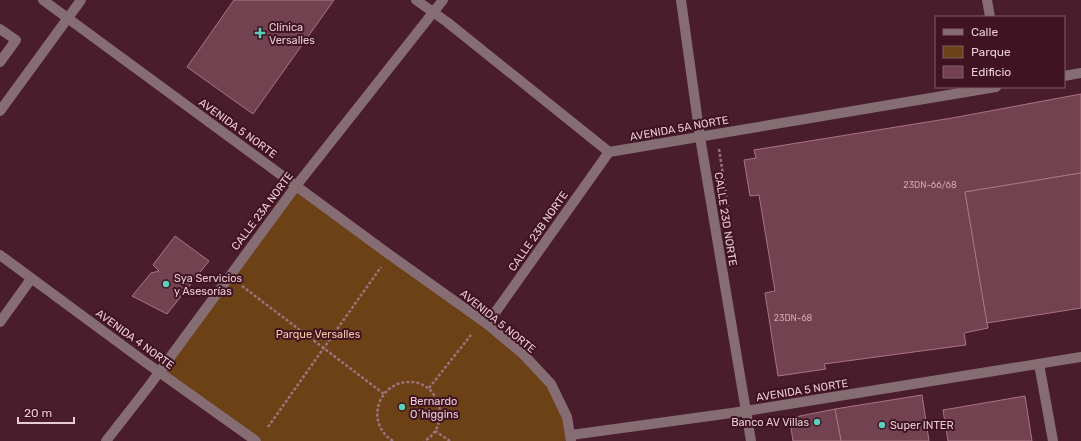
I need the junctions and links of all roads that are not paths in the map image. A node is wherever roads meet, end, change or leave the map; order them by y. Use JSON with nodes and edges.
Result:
{"nodes":[{"id":1,"x":43,"y":0,"type":"edge"},
{"id":2,"x":81,"y":0,"type":"edge"},
{"id":3,"x":416,"y":0,"type":"edge"},
{"id":4,"x":443,"y":0,"type":"edge"},
{"id":5,"x":681,"y":0,"type":"edge"},
{"id":6,"x":987,"y":0,"type":"edge"},
{"id":7,"x":433,"y":12,"type":"junction"},
{"id":8,"x":990,"y":16,"type":"edge"},
{"id":9,"x":68,"y":18,"type":"junction"},
{"id":10,"x":0,"y":29,"type":"edge"},
{"id":11,"x":0,"y":62,"type":"edge"},
{"id":12,"x":1081,"y":73,"type":"edge"},
{"id":13,"x":1065,"y":76,"type":"edge"},
{"id":14,"x":990,"y":88,"type":"edge"},
{"id":15,"x":0,"y":111,"type":"edge"},
{"id":16,"x":700,"y":137,"type":"junction"},
{"id":17,"x":609,"y":152,"type":"junction"},
{"id":18,"x":296,"y":186,"type":"junction"},
{"id":19,"x":0,"y":256,"type":"edge"},
{"id":20,"x":31,"y":279,"type":"junction"},
{"id":21,"x":0,"y":322,"type":"edge"},
{"id":22,"x":487,"y":324,"type":"junction"},
{"id":23,"x":1081,"y":357,"type":"edge"},
{"id":24,"x":1039,"y":364,"type":"junction"},
{"id":25,"x":159,"y":372,"type":"junction"},
{"id":26,"x":746,"y":411,"type":"junction"},
{"id":27,"x":571,"y":438,"type":"edge"},
{"id":28,"x":106,"y":441,"type":"edge"},
{"id":29,"x":256,"y":441,"type":"edge"},
{"id":30,"x":751,"y":441,"type":"edge"},
{"id":31,"x":1053,"y":441,"type":"edge"}],
"edges":[{"from":1,"to":9,"type":"street","name":"AVENIDA 5 NORTE"},
{"from":2,"to":9,"type":"street"},
{"from":3,"to":7,"type":"street"},
{"from":4,"to":7,"type":"street","name":"CALLE 23A NORTE"},
{"from":5,"to":16,"type":"street","name":"CALLE 23D NORTE"},
{"from":6,"to":8,"type":"street"},
{"from":7,"to":17,"type":"street"},
{"from":7,"to":18,"type":"street","name":"CALLE 23A NORTE"},
{"from":9,"to":15,"type":"street"},
{"from":9,"to":18,"type":"street","name":"AVENIDA 5 NORTE"},
{"from":10,"to":11,"type":"street"},
{"from":12,"to":13,"type":"street"},
{"from":14,"to":16,"type":"street","name":"AVENIDA 5A NORTE"},
{"from":16,"to":17,"type":"street","name":"AVENIDA 5A NORTE"},
{"from":16,"to":26,"type":"street","name":"CALLE 23D NORTE"},
{"from":17,"to":22,"type":"street","name":"CALLE 23B NORTE"},
{"from":18,"to":22,"type":"street","name":"AVENIDA 5 NORTE"},
{"from":18,"to":25,"type":"street","name":"CALLE 23A NORTE"},
{"from":19,"to":20,"type":"street","name":"AVENIDA 4 NORTE"},
{"from":20,"to":21,"type":"street"},
{"from":20,"to":25,"type":"street","name":"AVENIDA 4 NORTE"},
{"from":22,"to":27,"type":"street","name":"AVENIDA 5 NORTE"},
{"from":23,"to":24,"type":"street","name":"AVENIDA 5 NORTE"},
{"from":24,"to":26,"type":"street","name":"AVENIDA 5 NORTE"},
{"from":24,"to":31,"type":"street"},
{"from":25,"to":28,"type":"street","name":"CALLE 23A NORTE"},
{"from":25,"to":29,"type":"street","name":"AVENIDA 4 NORTE"},
{"from":26,"to":27,"type":"street","name":"AVENIDA 5 NORTE"},
{"from":26,"to":30,"type":"street","name":"CALLE 23D NORTE"}]}
